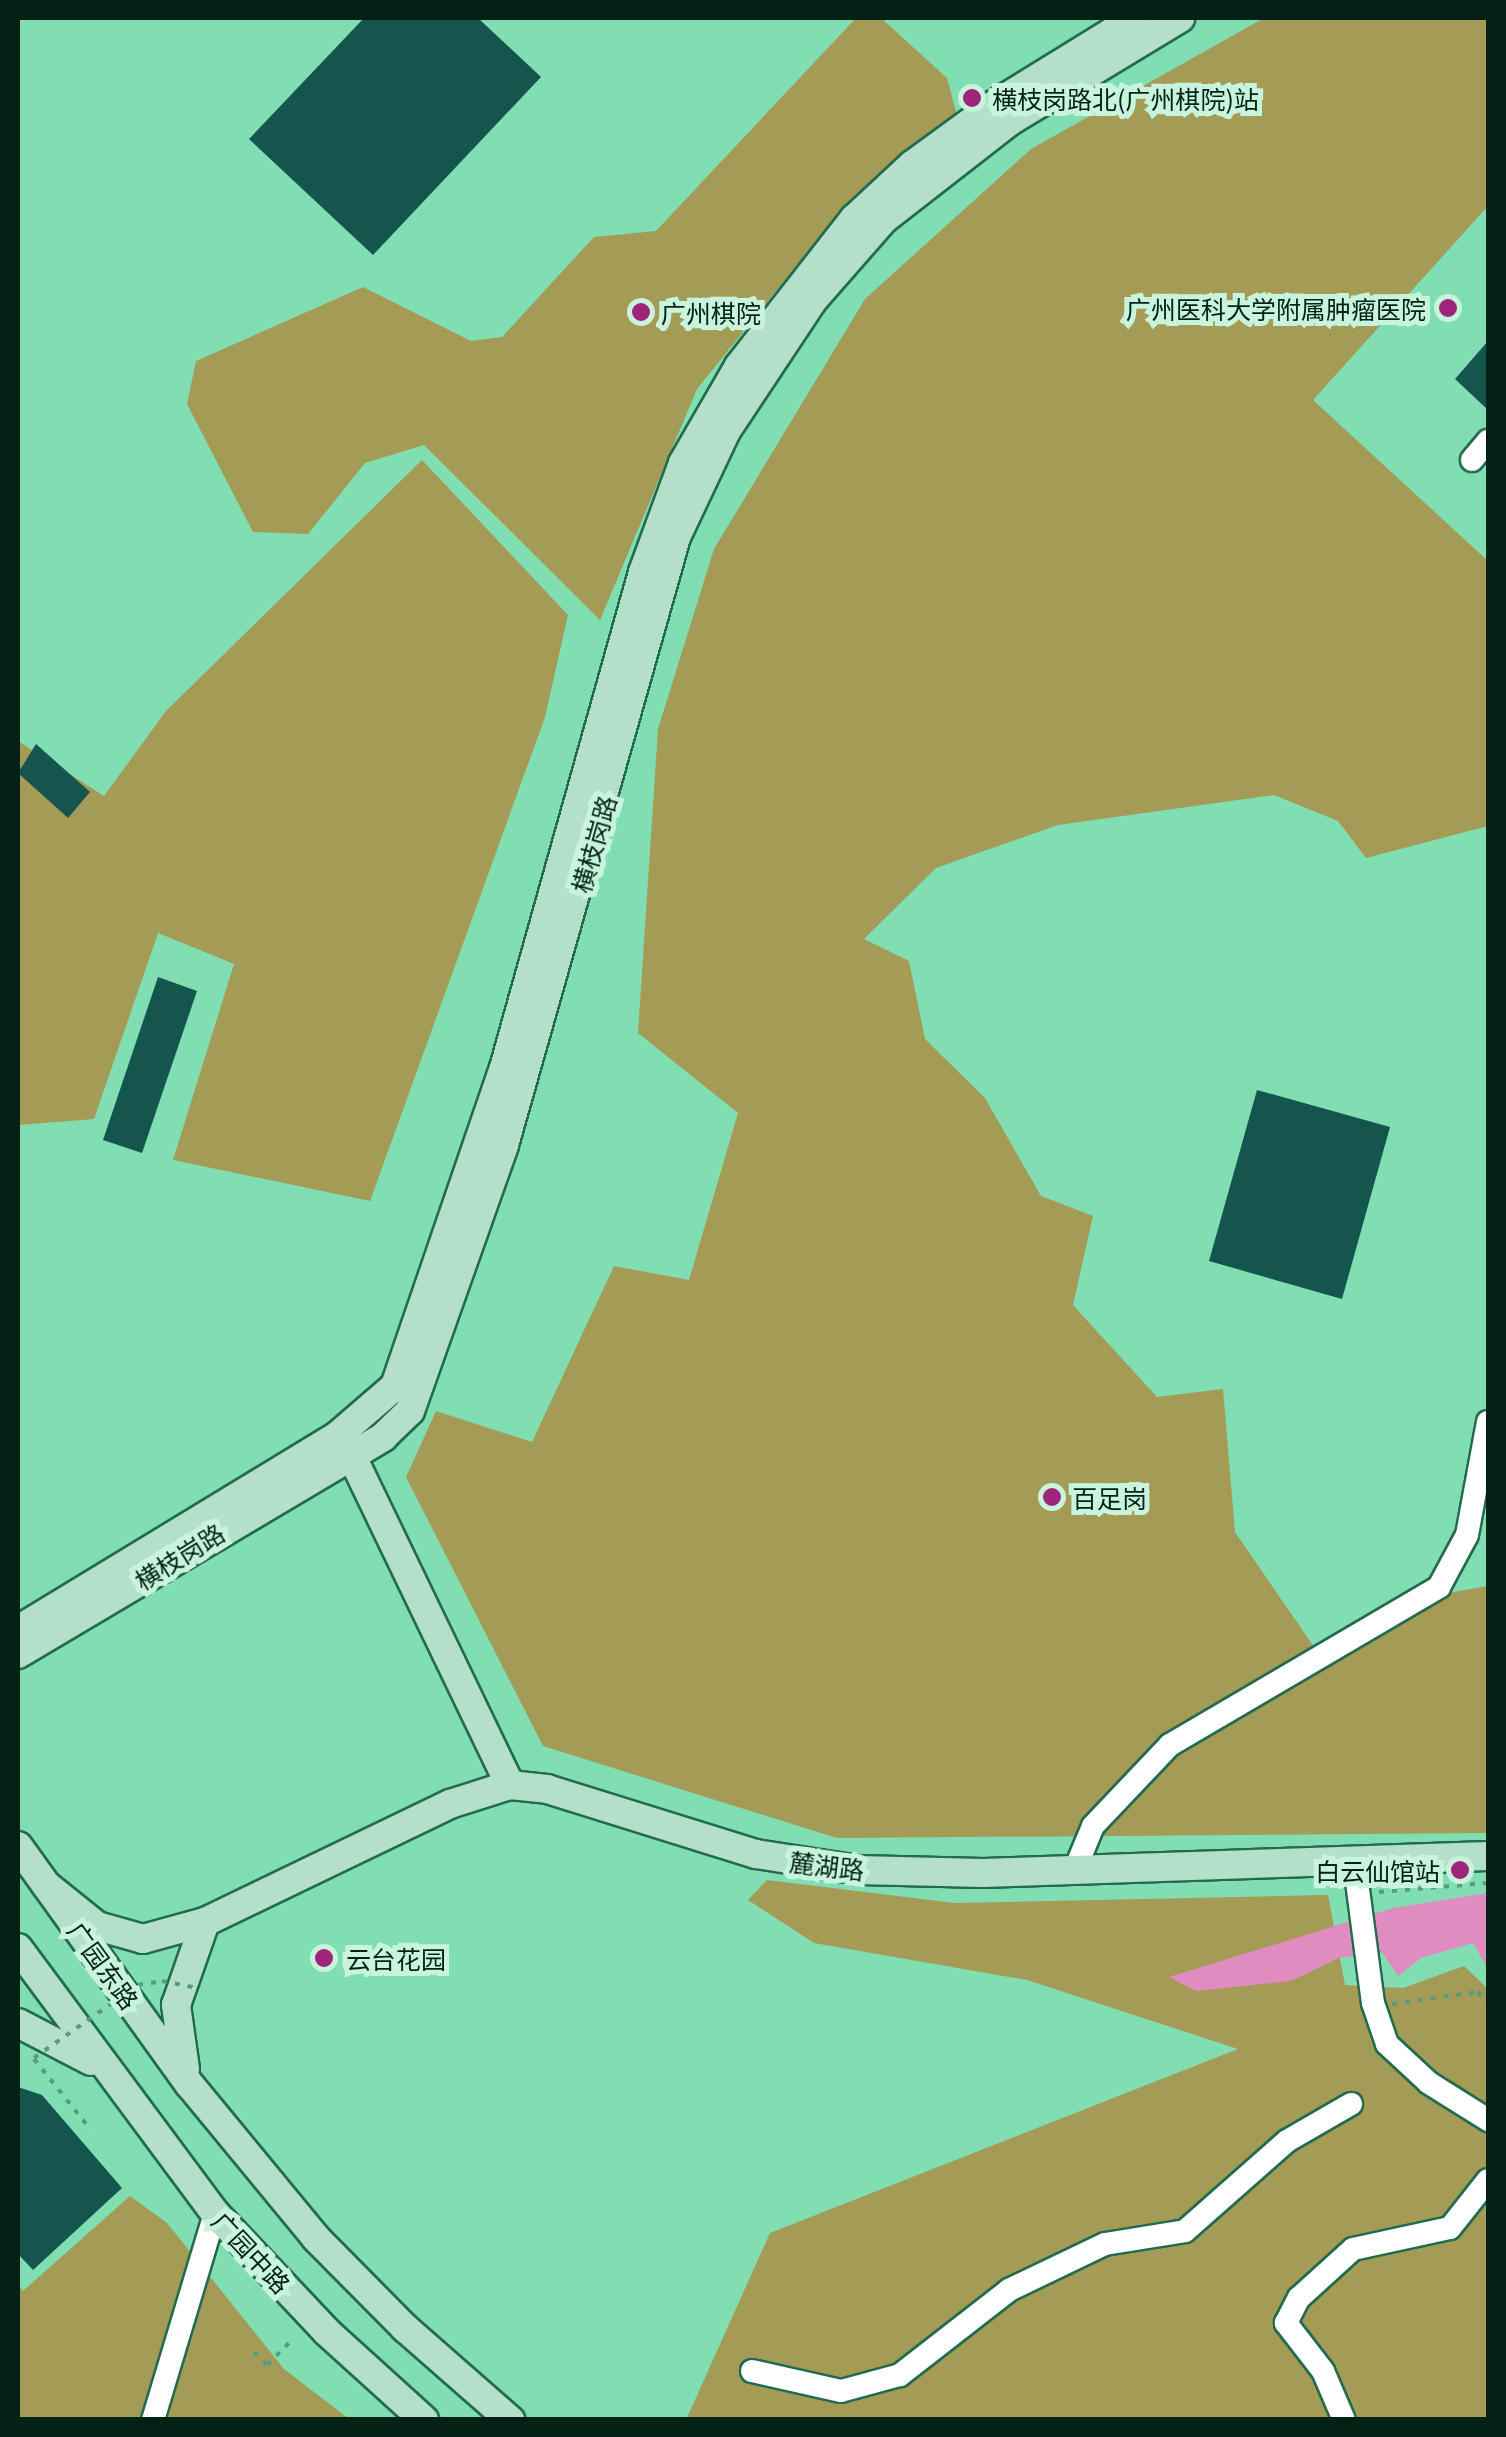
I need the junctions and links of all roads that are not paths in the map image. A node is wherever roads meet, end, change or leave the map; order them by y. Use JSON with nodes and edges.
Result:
{"nodes":[{"id":1,"x":1135,"y":18,"type":"edge"},
{"id":2,"x":1180,"y":18,"type":"edge"},
{"id":3,"x":1488,"y":441,"type":"edge"},
{"id":4,"x":1472,"y":460,"type":"dead end"},
{"id":5,"x":1488,"y":1422,"type":"edge"},
{"id":6,"x":346,"y":1445,"type":"junction"},
{"id":7,"x":18,"y":1630,"type":"edge"},
{"id":8,"x":18,"y":1654,"type":"edge"},
{"id":9,"x":510,"y":1785,"type":"junction"},
{"id":10,"x":18,"y":1846,"type":"edge"},
{"id":11,"x":1488,"y":1856,"type":"edge"},
{"id":12,"x":1354,"y":1859,"type":"junction"},
{"id":13,"x":1076,"y":1867,"type":"junction"},
{"id":14,"x":46,"y":1885,"type":"junction"},
{"id":15,"x":205,"y":1922,"type":"junction"},
{"id":16,"x":18,"y":1948,"type":"edge"},
{"id":17,"x":18,"y":2023,"type":"edge"},
{"id":18,"x":99,"y":2066,"type":"junction"},
{"id":19,"x":190,"y":2084,"type":"junction"},
{"id":20,"x":1351,"y":2104,"type":"dead end"},
{"id":21,"x":1488,"y":2120,"type":"edge"},
{"id":22,"x":1488,"y":2180,"type":"edge"},
{"id":23,"x":216,"y":2213,"type":"junction"},
{"id":24,"x":752,"y":2371,"type":"dead end"},
{"id":25,"x":154,"y":2420,"type":"edge"},
{"id":26,"x":424,"y":2420,"type":"edge"},
{"id":27,"x":510,"y":2420,"type":"edge"},
{"id":28,"x":1344,"y":2420,"type":"edge"}],
"edges":[{"from":1,"to":6,"type":"main road","name":"横枝岗路"},
{"from":2,"to":6,"type":"main road","name":"横枝岗路"},
{"from":3,"to":4,"type":"street"},
{"from":5,"to":13,"type":"street"},
{"from":6,"to":7,"type":"main road","name":"横枝岗路"},
{"from":6,"to":8,"type":"main road","name":"横枝岗路"},
{"from":6,"to":9,"type":"main road"},
{"from":9,"to":13,"type":"main road","name":"麓湖路"},
{"from":9,"to":15,"type":"main road","name":"麓湖路"},
{"from":10,"to":14,"type":"main road","name":"广园东路"},
{"from":11,"to":12,"type":"main road","name":"麓湖路"},
{"from":12,"to":13,"type":"main road","name":"麓湖路"},
{"from":12,"to":21,"type":"street"},
{"from":14,"to":15,"type":"main road","name":"麓湖路"},
{"from":14,"to":19,"type":"main road","name":"广园东路"},
{"from":15,"to":19,"type":"main road"},
{"from":16,"to":18,"type":"main road"},
{"from":17,"to":18,"type":"main road"},
{"from":18,"to":23,"type":"main road","name":"广园中路"},
{"from":19,"to":27,"type":"main road"},
{"from":20,"to":24,"type":"street"},
{"from":22,"to":28,"type":"street"},
{"from":23,"to":25,"type":"street"},
{"from":23,"to":26,"type":"main road","name":"广园中路"}]}
